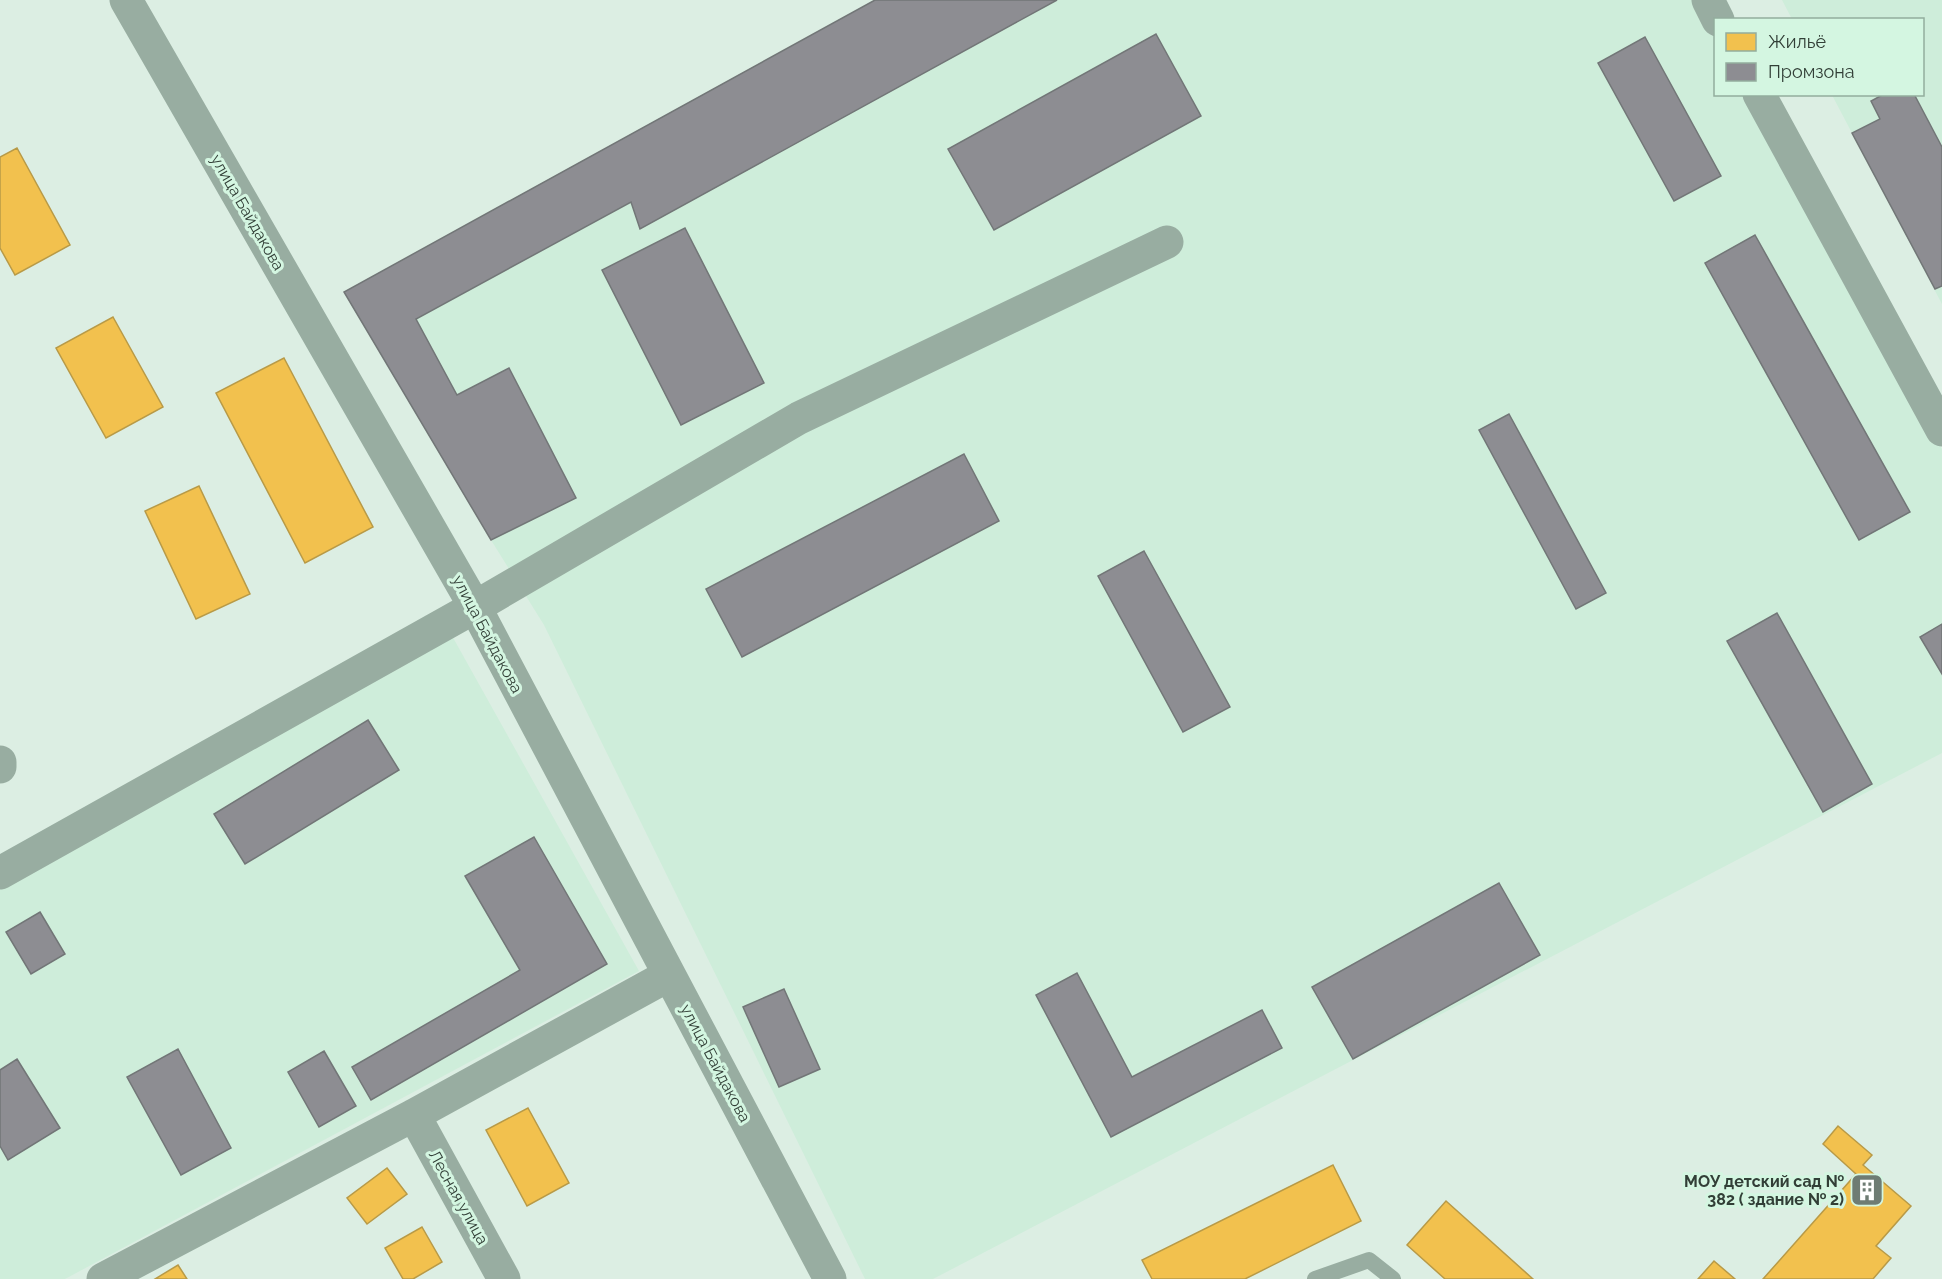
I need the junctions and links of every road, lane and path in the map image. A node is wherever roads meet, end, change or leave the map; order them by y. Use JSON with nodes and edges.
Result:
{"nodes":[{"id":1,"x":126,"y":0,"type":"edge"},
{"id":2,"x":1708,"y":0,"type":"edge"},
{"id":3,"x":1717,"y":18,"type":"edge"},
{"id":4,"x":1760,"y":96,"type":"edge"},
{"id":5,"x":1167,"y":242,"type":"dead end"},
{"id":6,"x":1942,"y":430,"type":"edge"},
{"id":7,"x":475,"y":607,"type":"junction"},
{"id":8,"x":0,"y":762,"type":"edge"},
{"id":9,"x":0,"y":767,"type":"edge"},
{"id":10,"x":0,"y":873,"type":"edge"},
{"id":11,"x":669,"y":975,"type":"junction"},
{"id":12,"x":414,"y":1115,"type":"junction"},
{"id":13,"x":103,"y":1279,"type":"edge"},
{"id":14,"x":504,"y":1279,"type":"edge"},
{"id":15,"x":830,"y":1279,"type":"edge"},
{"id":16,"x":1315,"y":1279,"type":"edge"},
{"id":17,"x":1393,"y":1279,"type":"edge"}],
"edges":[{"from":1,"to":7,"type":"street","name":"улица Байдакова"},
{"from":2,"to":3,"type":"street"},
{"from":4,"to":6,"type":"street"},
{"from":5,"to":7,"type":"street"},
{"from":7,"to":10,"type":"street"},
{"from":7,"to":11,"type":"street","name":"улица Байдакова"},
{"from":8,"to":9,"type":"street"},
{"from":11,"to":12,"type":"street"},
{"from":11,"to":15,"type":"street","name":"улица Байдакова"},
{"from":12,"to":13,"type":"street"},
{"from":12,"to":14,"type":"street","name":"Лесная улица"},
{"from":16,"to":17,"type":"lane"}]}
